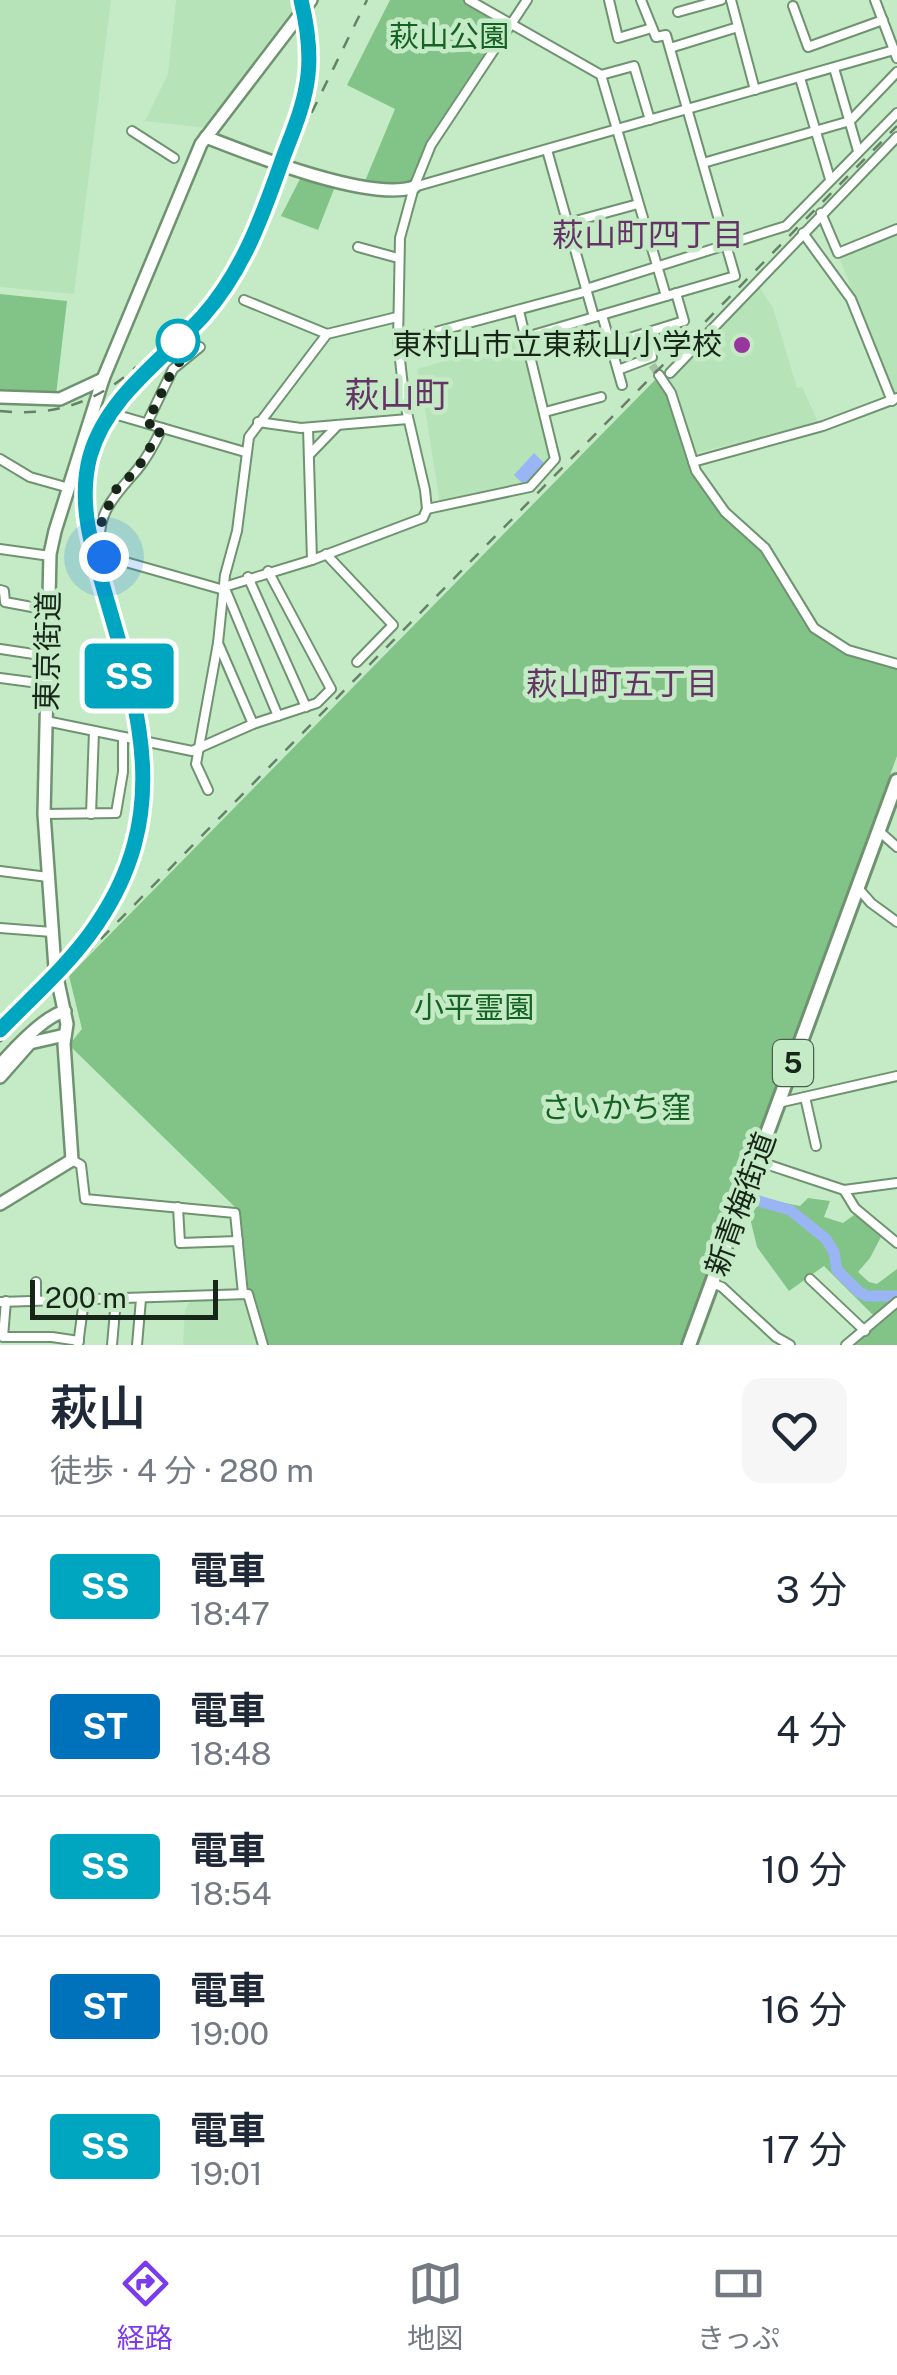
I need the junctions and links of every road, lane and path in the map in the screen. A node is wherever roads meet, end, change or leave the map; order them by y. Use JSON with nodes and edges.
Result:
{"nodes":[{"id":1,"x":311,"y":0,"type":"edge"},
{"id":2,"x":469,"y":0,"type":"edge"},
{"id":3,"x":528,"y":0,"type":"edge"},
{"id":4,"x":609,"y":0,"type":"edge"},
{"id":5,"x":642,"y":0,"type":"edge"},
{"id":6,"x":721,"y":0,"type":"edge"},
{"id":7,"x":730,"y":0,"type":"edge"},
{"id":8,"x":875,"y":0,"type":"edge"},
{"id":9,"x":793,"y":6,"type":"dead end"},
{"id":10,"x":678,"y":12,"type":"dead end"},
{"id":11,"x":883,"y":20,"type":"junction"},
{"id":12,"x":510,"y":24,"type":"junction"},
{"id":13,"x":738,"y":27,"type":"junction"},
{"id":14,"x":652,"y":28,"type":"junction"},
{"id":15,"x":670,"y":48,"type":"junction"},
{"id":16,"x":896,"y":54,"type":"edge"},
{"id":17,"x":834,"y":68,"type":"junction"},
{"id":18,"x":897,"y":72,"type":"edge"},
{"id":19,"x":601,"y":75,"type":"junction"},
{"id":20,"x":800,"y":78,"type":"junction"},
{"id":21,"x":756,"y":90,"type":"junction"},
{"id":22,"x":687,"y":110,"type":"junction"},
{"id":23,"x":897,"y":112,"type":"edge"},
{"id":24,"x":650,"y":120,"type":"junction"},
{"id":25,"x":850,"y":121,"type":"junction"},
{"id":26,"x":617,"y":130,"type":"junction"},
{"id":27,"x":132,"y":131,"type":"dead end"},
{"id":28,"x":816,"y":131,"type":"junction"},
{"id":29,"x":206,"y":137,"type":"junction"},
{"id":30,"x":897,"y":137,"type":"edge"},
{"id":31,"x":547,"y":150,"type":"junction"},
{"id":32,"x":858,"y":150,"type":"junction"},
{"id":33,"x":174,"y":158,"type":"dead end"},
{"id":34,"x":702,"y":163,"type":"junction"},
{"id":35,"x":830,"y":180,"type":"junction"},
{"id":36,"x":414,"y":187,"type":"junction"},
{"id":37,"x":638,"y":204,"type":"junction"},
{"id":38,"x":822,"y":213,"type":"junction"},
{"id":39,"x":568,"y":223,"type":"junction"},
{"id":40,"x":897,"y":229,"type":"edge"},
{"id":41,"x":803,"y":233,"type":"junction"},
{"id":42,"x":726,"y":243,"type":"junction"},
{"id":43,"x":358,"y":247,"type":"dead end"},
{"id":44,"x":398,"y":258,"type":"junction"},
{"id":45,"x":656,"y":266,"type":"junction"},
{"id":46,"x":586,"y":289,"type":"junction"},
{"id":47,"x":676,"y":293,"type":"junction"},
{"id":48,"x":666,"y":296,"type":"junction"},
{"id":49,"x":244,"y":300,"type":"dead end"},
{"id":50,"x":519,"y":311,"type":"junction"},
{"id":51,"x":598,"y":316,"type":"junction"},
{"id":52,"x":397,"y":317,"type":"junction"},
{"id":53,"x":646,"y":333,"type":"junction"},
{"id":54,"x":328,"y":334,"type":"junction"},
{"id":55,"x":526,"y":337,"type":"junction"},
{"id":56,"x":398,"y":342,"type":"junction"},
{"id":57,"x":610,"y":344,"type":"junction"},
{"id":58,"x":200,"y":347,"type":"dead end"},
{"id":59,"x":618,"y":370,"type":"junction"},
{"id":60,"x":670,"y":374,"type":"dead end"},
{"id":61,"x":659,"y":375,"type":"tunnel mouth"},
{"id":62,"x":103,"y":380,"type":"junction"},
{"id":63,"x":622,"y":385,"type":"dead end"},
{"id":64,"x":0,"y":397,"type":"edge"},
{"id":65,"x":601,"y":397,"type":"dead end"},
{"id":66,"x":895,"y":400,"type":"edge"},
{"id":67,"x":544,"y":412,"type":"junction"},
{"id":68,"x":114,"y":414,"type":"dead end"},
{"id":69,"x":408,"y":419,"type":"junction"},
{"id":70,"x":258,"y":422,"type":"junction"},
{"id":71,"x":147,"y":423,"type":"junction"},
{"id":72,"x":338,"y":425,"type":"junction"},
{"id":73,"x":162,"y":428,"type":"junction"},
{"id":74,"x":308,"y":428,"type":"junction"},
{"id":75,"x":245,"y":452,"type":"junction"},
{"id":76,"x":309,"y":454,"type":"junction"},
{"id":77,"x":0,"y":458,"type":"edge"},
{"id":78,"x":693,"y":462,"type":"junction"},
{"id":79,"x":68,"y":488,"type":"junction"},
{"id":80,"x":428,"y":509,"type":"junction"},
{"id":81,"x":0,"y":549,"type":"edge"},
{"id":82,"x":326,"y":554,"type":"junction"},
{"id":83,"x":50,"y":556,"type":"junction"},
{"id":84,"x":312,"y":560,"type":"junction"},
{"id":85,"x":268,"y":572,"type":"junction"},
{"id":86,"x":248,"y":577,"type":"junction"},
{"id":87,"x":224,"y":589,"type":"junction"},
{"id":88,"x":0,"y":590,"type":"edge"},
{"id":89,"x":48,"y":610,"type":"junction"},
{"id":90,"x":218,"y":643,"type":"junction"},
{"id":91,"x":0,"y":649,"type":"edge"},
{"id":92,"x":47,"y":656,"type":"junction"},
{"id":93,"x":357,"y":662,"type":"dead end"},
{"id":94,"x":897,"y":664,"type":"edge"},
{"id":95,"x":0,"y":678,"type":"edge"},
{"id":96,"x":46,"y":684,"type":"junction"},
{"id":97,"x":306,"y":707,"type":"junction"},
{"id":98,"x":278,"y":716,"type":"junction"},
{"id":99,"x":46,"y":721,"type":"junction"},
{"id":100,"x":253,"y":724,"type":"junction"},
{"id":101,"x":94,"y":732,"type":"junction"},
{"id":102,"x":123,"y":738,"type":"junction"},
{"id":103,"x":199,"y":750,"type":"junction"},
{"id":104,"x":897,"y":783,"type":"edge"},
{"id":105,"x":208,"y":790,"type":"dead end"},
{"id":106,"x":44,"y":814,"type":"junction"},
{"id":107,"x":92,"y":814,"type":"junction"},
{"id":108,"x":878,"y":832,"type":"junction"},
{"id":109,"x":897,"y":847,"type":"edge"},
{"id":110,"x":0,"y":871,"type":"edge"},
{"id":111,"x":48,"y":878,"type":"junction"},
{"id":112,"x":858,"y":887,"type":"junction"},
{"id":113,"x":897,"y":922,"type":"edge"},
{"id":114,"x":0,"y":928,"type":"edge"},
{"id":115,"x":52,"y":932,"type":"junction"},
{"id":116,"x":65,"y":1012,"type":"junction"},
{"id":117,"x":65,"y":1034,"type":"junction"},
{"id":118,"x":0,"y":1065,"type":"edge"},
{"id":119,"x":897,"y":1076,"type":"edge"},
{"id":120,"x":0,"y":1077,"type":"edge"},
{"id":121,"x":804,"y":1098,"type":"junction"},
{"id":122,"x":778,"y":1104,"type":"junction"},
{"id":123,"x":816,"y":1146,"type":"dead end"},
{"id":124,"x":757,"y":1161,"type":"junction"},
{"id":125,"x":76,"y":1162,"type":"junction"},
{"id":126,"x":897,"y":1183,"type":"edge"},
{"id":127,"x":844,"y":1190,"type":"junction"},
{"id":128,"x":0,"y":1204,"type":"edge"},
{"id":129,"x":178,"y":1208,"type":"junction"},
{"id":130,"x":238,"y":1242,"type":"junction"},
{"id":131,"x":897,"y":1243,"type":"edge"},
{"id":132,"x":810,"y":1279,"type":"dead end"},
{"id":133,"x":36,"y":1282,"type":"dead end"},
{"id":134,"x":712,"y":1282,"type":"junction"},
{"id":135,"x":244,"y":1294,"type":"junction"},
{"id":136,"x":116,"y":1299,"type":"junction"},
{"id":137,"x":140,"y":1299,"type":"junction"},
{"id":138,"x":36,"y":1300,"type":"junction"},
{"id":139,"x":84,"y":1300,"type":"junction"},
{"id":140,"x":3,"y":1302,"type":"edge"},
{"id":141,"x":897,"y":1302,"type":"edge"},
{"id":142,"x":865,"y":1330,"type":"junction"},
{"id":143,"x":79,"y":1343,"type":"edge"},
{"id":144,"x":112,"y":1345,"type":"edge"},
{"id":145,"x":137,"y":1345,"type":"edge"},
{"id":146,"x":263,"y":1345,"type":"edge"},
{"id":147,"x":689,"y":1345,"type":"edge"},
{"id":148,"x":790,"y":1345,"type":"edge"},
{"id":149,"x":846,"y":1345,"type":"edge"}],
"edges":[{"from":1,"to":29,"type":"street","name":"東京街道"},
{"from":2,"to":12,"type":"street"},
{"from":3,"to":12,"type":"street"},
{"from":4,"to":14,"type":"street"},
{"from":5,"to":14,"type":"street"},
{"from":6,"to":10,"type":"street"},
{"from":7,"to":13,"type":"street"},
{"from":8,"to":11,"type":"street"},
{"from":9,"to":11,"type":"street"},
{"from":11,"to":16,"type":"street"},
{"from":12,"to":19,"type":"street"},
{"from":12,"to":36,"type":"street"},
{"from":13,"to":15,"type":"street"},
{"from":13,"to":21,"type":"street"},
{"from":14,"to":15,"type":"street"},
{"from":15,"to":22,"type":"street"},
{"from":16,"to":17,"type":"street"},
{"from":17,"to":20,"type":"street"},
{"from":17,"to":25,"type":"street"},
{"from":18,"to":25,"type":"street"},
{"from":19,"to":24,"type":"street"},
{"from":19,"to":26,"type":"street"},
{"from":20,"to":21,"type":"street"},
{"from":20,"to":28,"type":"street"},
{"from":21,"to":22,"type":"street"},
{"from":22,"to":24,"type":"street"},
{"from":22,"to":34,"type":"street"},
{"from":23,"to":32,"type":"street"},
{"from":24,"to":26,"type":"street"},
{"from":25,"to":28,"type":"street"},
{"from":25,"to":32,"type":"street"},
{"from":26,"to":31,"type":"street"},
{"from":26,"to":37,"type":"street"},
{"from":27,"to":33,"type":"street"},
{"from":28,"to":34,"type":"street"},
{"from":28,"to":35,"type":"street"},
{"from":29,"to":36,"type":"street"},
{"from":29,"to":62,"type":"street","name":"東京街道"},
{"from":30,"to":38,"type":"street"},
{"from":31,"to":36,"type":"street"},
{"from":31,"to":39,"type":"street"},
{"from":32,"to":35,"type":"street"},
{"from":34,"to":42,"type":"street"},
{"from":35,"to":42,"type":"street"},
{"from":36,"to":44,"type":"street"},
{"from":37,"to":39,"type":"street"},
{"from":37,"to":45,"type":"street"},
{"from":38,"to":40,"type":"street"},
{"from":38,"to":41,"type":"street"},
{"from":39,"to":46,"type":"street"},
{"from":41,"to":60,"type":"street"},
{"from":41,"to":66,"type":"street"},
{"from":42,"to":45,"type":"street"},
{"from":42,"to":47,"type":"street"},
{"from":43,"to":44,"type":"street"},
{"from":44,"to":52,"type":"street"},
{"from":45,"to":46,"type":"street"},
{"from":45,"to":48,"type":"street"},
{"from":46,"to":50,"type":"street"},
{"from":46,"to":51,"type":"street"},
{"from":47,"to":48,"type":"street"},
{"from":47,"to":53,"type":"street"},
{"from":48,"to":51,"type":"street"},
{"from":49,"to":54,"type":"street"},
{"from":50,"to":55,"type":"street"},
{"from":50,"to":56,"type":"street"},
{"from":51,"to":55,"type":"street"},
{"from":51,"to":57,"type":"street"},
{"from":52,"to":54,"type":"street"},
{"from":52,"to":56,"type":"street"},
{"from":53,"to":57,"type":"street"},
{"from":53,"to":59,"type":"street"},
{"from":54,"to":70,"type":"street"},
{"from":55,"to":67,"type":"street"},
{"from":56,"to":69,"type":"street"},
{"from":57,"to":59,"type":"street"},
{"from":58,"to":71,"type":"street"},
{"from":59,"to":63,"type":"street"},
{"from":61,"to":78,"type":"street"},
{"from":62,"to":64,"type":"street"},
{"from":62,"to":79,"type":"street","name":"東京街道"},
{"from":65,"to":67,"type":"street"},
{"from":66,"to":78,"type":"street"},
{"from":67,"to":80,"type":"street"},
{"from":68,"to":71,"type":"street"},
{"from":69,"to":72,"type":"street"},
{"from":69,"to":80,"type":"street"},
{"from":70,"to":74,"type":"street"},
{"from":70,"to":75,"type":"street"},
{"from":71,"to":73,"type":"street"},
{"from":72,"to":74,"type":"street"},
{"from":72,"to":76,"type":"street"},
{"from":73,"to":75,"type":"street"},
{"from":73,"to":87,"type":"street"},
{"from":74,"to":76,"type":"street"},
{"from":75,"to":87,"type":"street"},
{"from":76,"to":84,"type":"street"},
{"from":77,"to":79,"type":"street"},
{"from":78,"to":94,"type":"street"},
{"from":79,"to":83,"type":"street","name":"東京街道"},
{"from":80,"to":82,"type":"street"},
{"from":81,"to":83,"type":"street"},
{"from":82,"to":84,"type":"street"},
{"from":82,"to":93,"type":"street"},
{"from":83,"to":89,"type":"street","name":"東京街道"},
{"from":84,"to":85,"type":"street"},
{"from":85,"to":86,"type":"street"},
{"from":85,"to":97,"type":"street"},
{"from":86,"to":87,"type":"street"},
{"from":86,"to":97,"type":"street"},
{"from":87,"to":90,"type":"street"},
{"from":87,"to":98,"type":"street"},
{"from":88,"to":89,"type":"street"},
{"from":89,"to":92,"type":"street","name":"東京街道"},
{"from":90,"to":100,"type":"street"},
{"from":90,"to":103,"type":"street"},
{"from":91,"to":92,"type":"street"},
{"from":92,"to":96,"type":"street","name":"東京街道"},
{"from":95,"to":96,"type":"street"},
{"from":96,"to":99,"type":"street","name":"東京街道"},
{"from":97,"to":98,"type":"street"},
{"from":98,"to":100,"type":"street"},
{"from":99,"to":101,"type":"street"},
{"from":99,"to":106,"type":"street","name":"東京街道"},
{"from":100,"to":103,"type":"street"},
{"from":101,"to":102,"type":"street"},
{"from":101,"to":107,"type":"street"},
{"from":102,"to":103,"type":"street"},
{"from":102,"to":107,"type":"street"},
{"from":103,"to":105,"type":"street"},
{"from":104,"to":108,"type":"main road","name":"新青梅街道","number":"5"},
{"from":106,"to":107,"type":"street"},
{"from":106,"to":111,"type":"street","name":"東京街道"},
{"from":108,"to":109,"type":"street"},
{"from":108,"to":112,"type":"main road","name":"新青梅街道","number":"5"},
{"from":110,"to":111,"type":"street"},
{"from":111,"to":115,"type":"street","name":"東京街道"},
{"from":112,"to":113,"type":"street"},
{"from":112,"to":122,"type":"main road","name":"新青梅街道","number":"5"},
{"from":114,"to":115,"type":"street"},
{"from":115,"to":116,"type":"street","name":"東京街道"},
{"from":116,"to":117,"type":"street","name":"東京街道"},
{"from":116,"to":118,"type":"street"},
{"from":117,"to":120,"type":"street"},
{"from":117,"to":125,"type":"street","name":"東京街道"},
{"from":119,"to":121,"type":"street"},
{"from":121,"to":122,"type":"street"},
{"from":121,"to":123,"type":"street"},
{"from":122,"to":124,"type":"main road","name":"新青梅街道","number":"5"},
{"from":124,"to":127,"type":"street"},
{"from":124,"to":134,"type":"main road","name":"新青梅街道","number":"5"},
{"from":125,"to":128,"type":"street"},
{"from":125,"to":129,"type":"street"},
{"from":126,"to":127,"type":"street"},
{"from":127,"to":131,"type":"street"},
{"from":129,"to":130,"type":"street"},
{"from":129,"to":130,"type":"street"},
{"from":130,"to":135,"type":"street"},
{"from":132,"to":142,"type":"street"},
{"from":133,"to":138,"type":"street"},
{"from":134,"to":147,"type":"main road","name":"新青梅街道","number":"5"},
{"from":134,"to":148,"type":"street"},
{"from":135,"to":137,"type":"street"},
{"from":135,"to":146,"type":"street"},
{"from":136,"to":137,"type":"street"},
{"from":136,"to":139,"type":"street"},
{"from":136,"to":144,"type":"street"},
{"from":137,"to":145,"type":"street"},
{"from":138,"to":139,"type":"street"},
{"from":138,"to":140,"type":"street"},
{"from":139,"to":143,"type":"street"},
{"from":140,"to":143,"type":"street"},
{"from":141,"to":142,"type":"street"},
{"from":142,"to":149,"type":"street"}]}
